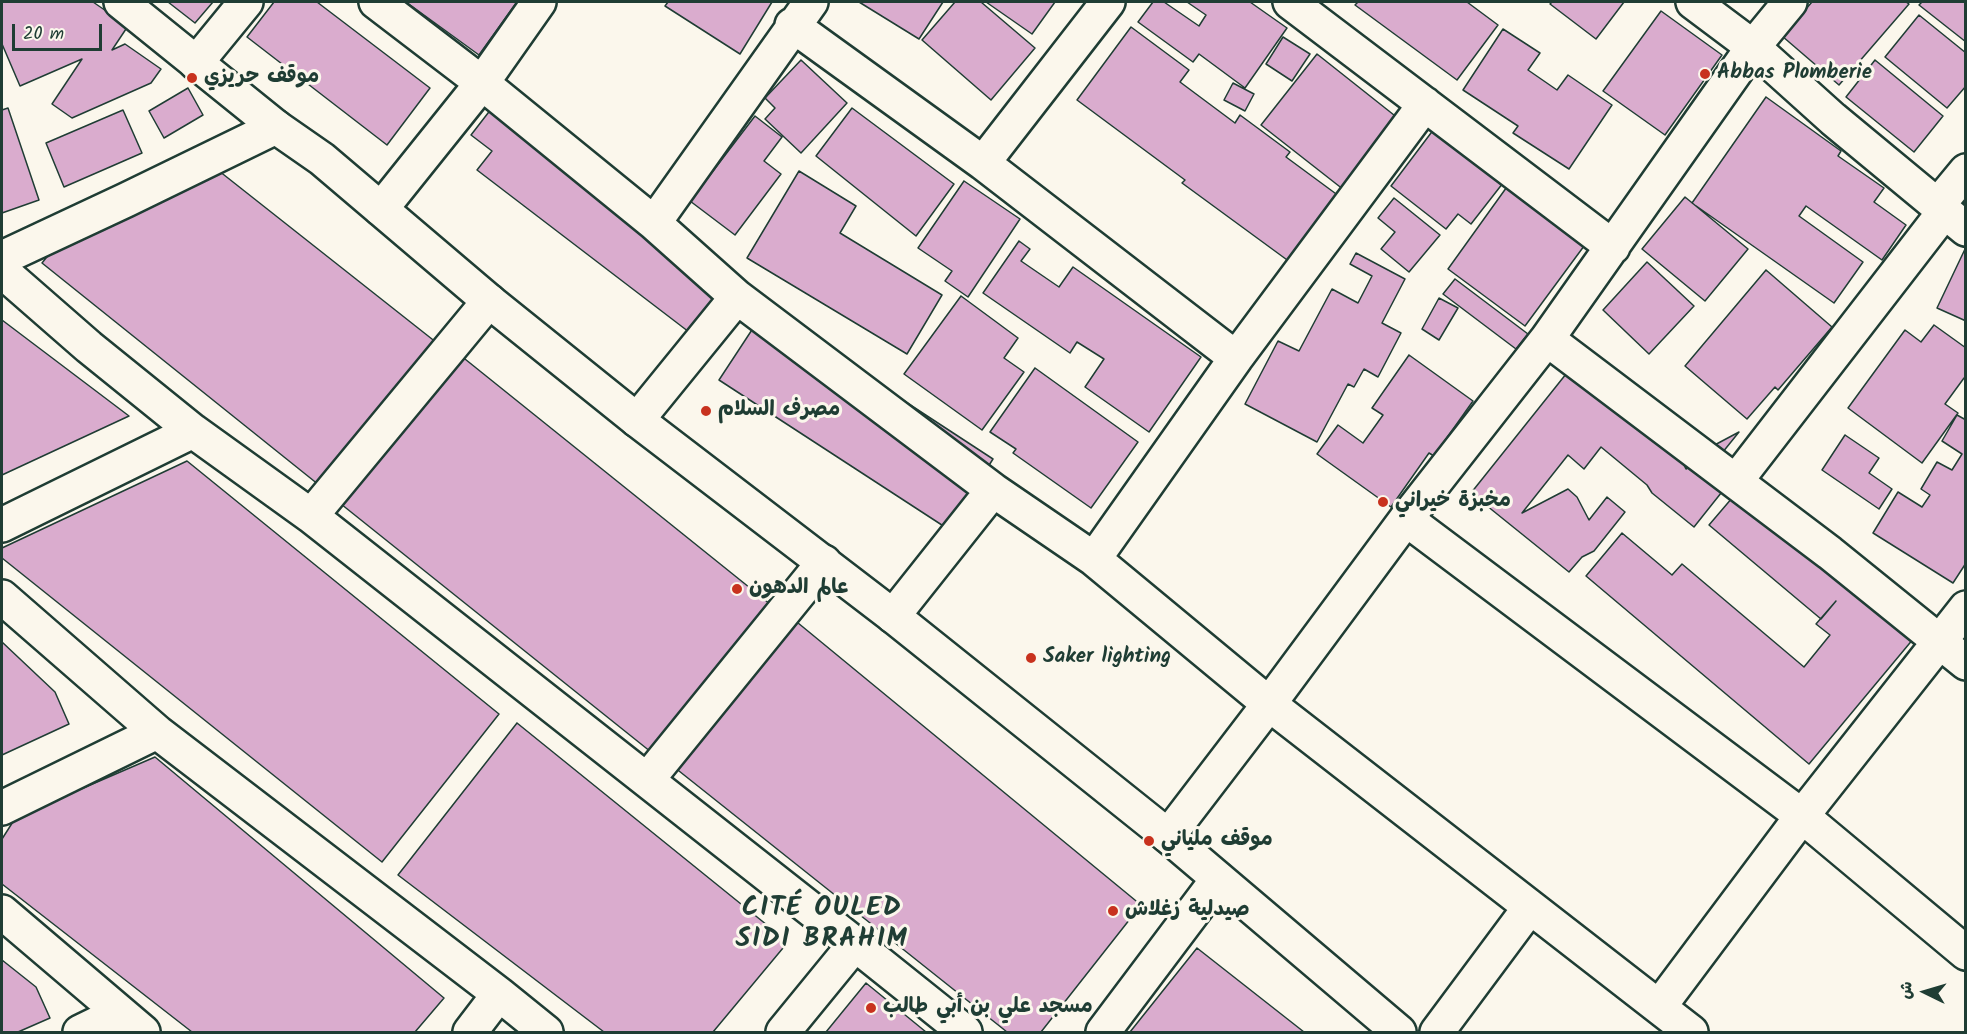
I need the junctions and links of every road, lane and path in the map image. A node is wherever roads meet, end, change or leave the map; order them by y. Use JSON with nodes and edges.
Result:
{"nodes":[{"id":1,"x":121,"y":2,"type":"edge"},
{"id":2,"x":246,"y":2,"type":"edge"},
{"id":3,"x":376,"y":2,"type":"edge"},
{"id":4,"x":539,"y":2,"type":"edge"},
{"id":5,"x":1108,"y":2,"type":"edge"},
{"id":6,"x":1290,"y":2,"type":"edge"},
{"id":7,"x":1693,"y":2,"type":"edge"},
{"id":8,"x":1790,"y":2,"type":"edge"},
{"id":9,"x":802,"y":14,"type":"edge"},
{"id":10,"x":1753,"y":47,"type":"junction"},
{"id":11,"x":196,"y":63,"type":"junction"},
{"id":12,"x":482,"y":83,"type":"junction"},
{"id":13,"x":1425,"y":104,"type":"junction"},
{"id":14,"x":276,"y":126,"type":"junction"},
{"id":15,"x":983,"y":163,"type":"junction"},
{"id":16,"x":1965,"y":171,"type":"edge"},
{"id":17,"x":381,"y":209,"type":"junction"},
{"id":18,"x":1949,"y":216,"type":"edge"},
{"id":19,"x":654,"y":223,"type":"junction"},
{"id":20,"x":1613,"y":247,"type":"junction"},
{"id":21,"x":2,"y":258,"type":"edge"},
{"id":22,"x":2,"y":271,"type":"edge"},
{"id":23,"x":737,"y":297,"type":"junction"},
{"id":24,"x":489,"y":301,"type":"junction"},
{"id":25,"x":1547,"y":339,"type":"junction"},
{"id":26,"x":1236,"y":358,"type":"junction"},
{"id":27,"x":637,"y":420,"type":"junction"},
{"id":28,"x":193,"y":431,"type":"junction"},
{"id":29,"x":1736,"y":481,"type":"junction"},
{"id":30,"x":993,"y":490,"type":"junction"},
{"id":31,"x":311,"y":516,"type":"junction"},
{"id":32,"x":1406,"y":519,"type":"junction"},
{"id":33,"x":2,"y":525,"type":"edge"},
{"id":34,"x":1094,"y":559,"type":"junction"},
{"id":35,"x":824,"y":562,"type":"junction"},
{"id":36,"x":2,"y":597,"type":"edge"},
{"id":37,"x":1965,"y":608,"type":"edge"},
{"id":38,"x":893,"y":616,"type":"junction"},
{"id":39,"x":1939,"y":642,"type":"junction"},
{"id":40,"x":1965,"y":663,"type":"edge"},
{"id":41,"x":1269,"y":704,"type":"junction"},
{"id":42,"x":157,"y":732,"type":"junction"},
{"id":43,"x":647,"y":780,"type":"junction"},
{"id":44,"x":2,"y":808,"type":"edge"},
{"id":45,"x":1802,"y":816,"type":"junction"},
{"id":46,"x":1168,"y":836,"type":"junction"},
{"id":47,"x":1218,"y":879,"type":"junction"},
{"id":48,"x":1530,"y":907,"type":"junction"},
{"id":49,"x":2,"y":912,"type":"edge"},
{"id":50,"x":855,"y":944,"type":"junction"},
{"id":51,"x":1965,"y":953,"type":"edge"},
{"id":52,"x":499,"y":994,"type":"junction"},
{"id":53,"x":1659,"y":1007,"type":"junction"},
{"id":54,"x":131,"y":1023,"type":"edge"},
{"id":55,"x":80,"y":1032,"type":"edge"},
{"id":56,"x":470,"y":1032,"type":"edge"},
{"id":57,"x":546,"y":1032,"type":"edge"},
{"id":58,"x":783,"y":1032,"type":"edge"},
{"id":59,"x":965,"y":1032,"type":"edge"},
{"id":60,"x":1103,"y":1032,"type":"edge"},
{"id":61,"x":1399,"y":1032,"type":"edge"},
{"id":62,"x":1437,"y":1032,"type":"edge"},
{"id":63,"x":1691,"y":1032,"type":"edge"}],
"edges":[{"from":1,"to":11,"type":"street"},
{"from":2,"to":11,"type":"street"},
{"from":3,"to":12,"type":"street"},
{"from":4,"to":12,"type":"street"},
{"from":5,"to":15,"type":"street"},
{"from":6,"to":13,"type":"street"},
{"from":7,"to":10,"type":"street"},
{"from":8,"to":10,"type":"street"},
{"from":9,"to":15,"type":"street"},
{"from":9,"to":19,"type":"street"},
{"from":10,"to":18,"type":"street"},
{"from":10,"to":20,"type":"street"},
{"from":11,"to":14,"type":"street"},
{"from":12,"to":17,"type":"street"},
{"from":12,"to":19,"type":"street"},
{"from":13,"to":20,"type":"street"},
{"from":13,"to":26,"type":"street"},
{"from":14,"to":17,"type":"street"},
{"from":14,"to":21,"type":"street"},
{"from":15,"to":26,"type":"street"},
{"from":16,"to":18,"type":"street"},
{"from":17,"to":24,"type":"street"},
{"from":18,"to":29,"type":"street"},
{"from":19,"to":23,"type":"street"},
{"from":20,"to":25,"type":"street"},
{"from":22,"to":28,"type":"street"},
{"from":23,"to":27,"type":"street"},
{"from":23,"to":30,"type":"street"},
{"from":24,"to":27,"type":"street"},
{"from":24,"to":31,"type":"street"},
{"from":25,"to":29,"type":"street"},
{"from":25,"to":32,"type":"street"},
{"from":26,"to":34,"type":"street"},
{"from":27,"to":35,"type":"street"},
{"from":28,"to":31,"type":"street"},
{"from":28,"to":33,"type":"street"},
{"from":29,"to":39,"type":"street"},
{"from":30,"to":34,"type":"street"},
{"from":30,"to":38,"type":"street"},
{"from":31,"to":43,"type":"street"},
{"from":32,"to":41,"type":"street"},
{"from":32,"to":45,"type":"street"},
{"from":34,"to":41,"type":"street"},
{"from":35,"to":38,"type":"street"},
{"from":35,"to":43,"type":"street"},
{"from":36,"to":42,"type":"street"},
{"from":37,"to":39,"type":"street"},
{"from":38,"to":46,"type":"street"},
{"from":39,"to":40,"type":"street"},
{"from":39,"to":45,"type":"street"},
{"from":41,"to":46,"type":"street"},
{"from":41,"to":48,"type":"street"},
{"from":42,"to":44,"type":"street"},
{"from":42,"to":52,"type":"street"},
{"from":43,"to":50,"type":"street"},
{"from":45,"to":51,"type":"street"},
{"from":45,"to":53,"type":"street"},
{"from":46,"to":47,"type":"street"},
{"from":47,"to":60,"type":"street"},
{"from":47,"to":61,"type":"street"},
{"from":48,"to":53,"type":"street"},
{"from":48,"to":62,"type":"street"},
{"from":49,"to":54,"type":"street"},
{"from":50,"to":58,"type":"street"},
{"from":50,"to":59,"type":"street"},
{"from":52,"to":56,"type":"street"},
{"from":52,"to":57,"type":"street"},
{"from":53,"to":63,"type":"street"},
{"from":54,"to":55,"type":"street"}]}
